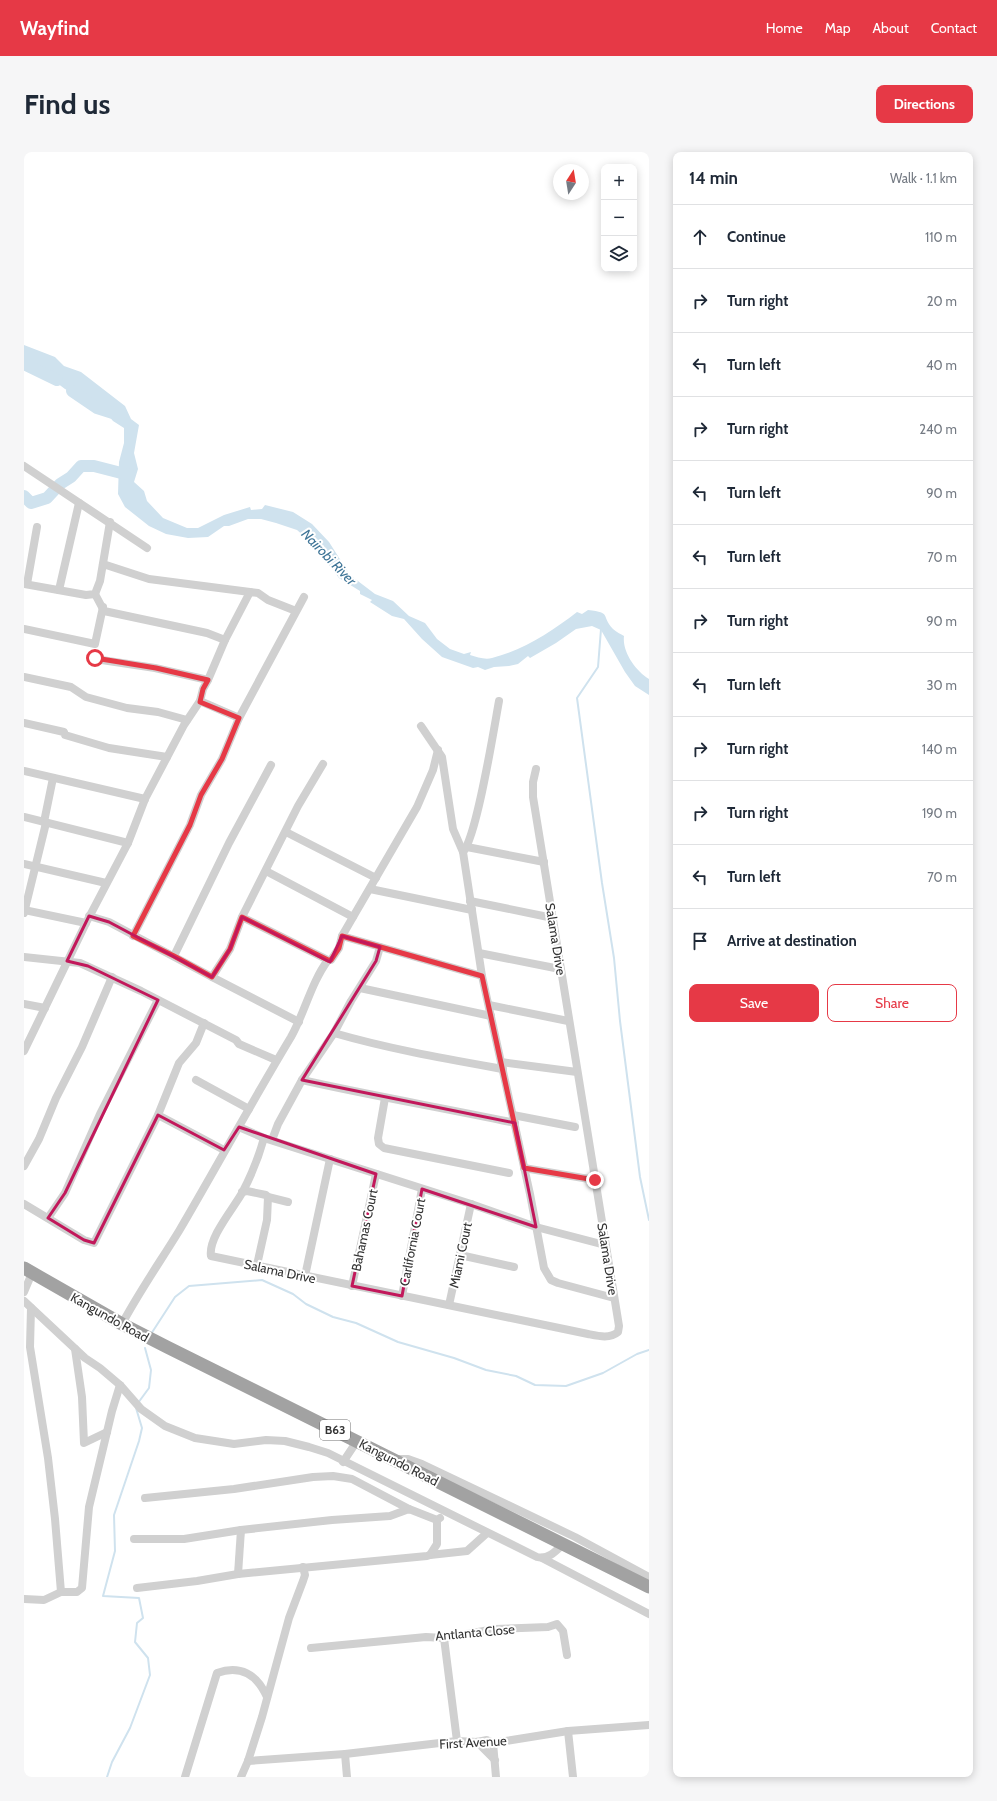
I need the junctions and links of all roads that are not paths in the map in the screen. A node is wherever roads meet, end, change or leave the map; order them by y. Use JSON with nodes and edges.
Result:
{"nodes":[{"id":1,"x":24,"y":466,"type":"edge"},
{"id":2,"x":79,"y":502,"type":"junction"},
{"id":3,"x":110,"y":522,"type":"junction"},
{"id":4,"x":37,"y":527,"type":"dead end"},
{"id":5,"x":147,"y":548,"type":"dead end"},
{"id":6,"x":103,"y":564,"type":"junction"},
{"id":7,"x":25,"y":584,"type":"edge"},
{"id":8,"x":59,"y":590,"type":"junction"},
{"id":9,"x":250,"y":592,"type":"junction"},
{"id":10,"x":95,"y":594,"type":"junction"},
{"id":11,"x":304,"y":597,"type":"dead end"},
{"id":12,"x":103,"y":607,"type":"junction"},
{"id":13,"x":296,"y":611,"type":"junction"},
{"id":14,"x":24,"y":629,"type":"edge"},
{"id":15,"x":224,"y":640,"type":"junction"},
{"id":16,"x":95,"y":658,"type":"dead end"},
{"id":17,"x":24,"y":677,"type":"edge"},
{"id":18,"x":208,"y":680,"type":"junction"},
{"id":19,"x":499,"y":701,"type":"dead end"},
{"id":20,"x":200,"y":702,"type":"junction"},
{"id":21,"x":239,"y":718,"type":"junction"},
{"id":22,"x":187,"y":720,"type":"junction"},
{"id":23,"x":24,"y":723,"type":"edge"},
{"id":24,"x":421,"y":726,"type":"dead end"},
{"id":25,"x":438,"y":750,"type":"junction"},
{"id":26,"x":167,"y":758,"type":"junction"},
{"id":27,"x":323,"y":764,"type":"dead end"},
{"id":28,"x":271,"y":765,"type":"dead end"},
{"id":29,"x":536,"y":769,"type":"dead end"},
{"id":30,"x":24,"y":771,"type":"edge"},
{"id":31,"x":53,"y":778,"type":"junction"},
{"id":32,"x":145,"y":800,"type":"junction"},
{"id":33,"x":24,"y":817,"type":"edge"},
{"id":34,"x":45,"y":822,"type":"junction"},
{"id":35,"x":286,"y":832,"type":"junction"},
{"id":36,"x":128,"y":843,"type":"junction"},
{"id":37,"x":465,"y":849,"type":"junction"},
{"id":38,"x":544,"y":862,"type":"junction"},
{"id":39,"x":24,"y":864,"type":"edge"},
{"id":40,"x":36,"y":866,"type":"junction"},
{"id":41,"x":266,"y":870,"type":"junction"},
{"id":42,"x":376,"y":878,"type":"junction"},
{"id":43,"x":106,"y":883,"type":"junction"},
{"id":44,"x":370,"y":889,"type":"junction"},
{"id":45,"x":470,"y":901,"type":"junction"},
{"id":46,"x":472,"y":910,"type":"junction"},
{"id":47,"x":24,"y":911,"type":"edge"},
{"id":48,"x":242,"y":917,"type":"junction"},
{"id":49,"x":353,"y":917,"type":"junction"},
{"id":50,"x":553,"y":918,"type":"junction"},
{"id":51,"x":88,"y":919,"type":"junction"},
{"id":52,"x":133,"y":936,"type":"junction"},
{"id":53,"x":342,"y":936,"type":"junction"},
{"id":54,"x":380,"y":947,"type":"junction"},
{"id":55,"x":479,"y":953,"type":"junction"},
{"id":56,"x":174,"y":956,"type":"junction"},
{"id":57,"x":24,"y":957,"type":"edge"},
{"id":58,"x":328,"y":960,"type":"junction"},
{"id":59,"x":67,"y":961,"type":"junction"},
{"id":60,"x":560,"y":969,"type":"junction"},
{"id":61,"x":482,"y":976,"type":"junction"},
{"id":62,"x":112,"y":977,"type":"junction"},
{"id":63,"x":212,"y":977,"type":"junction"},
{"id":64,"x":360,"y":988,"type":"junction"},
{"id":65,"x":158,"y":1000,"type":"junction"},
{"id":66,"x":24,"y":1004,"type":"edge"},
{"id":67,"x":489,"y":1005,"type":"junction"},
{"id":68,"x":45,"y":1008,"type":"junction"},
{"id":69,"x":491,"y":1016,"type":"junction"},
{"id":70,"x":568,"y":1021,"type":"junction"},
{"id":71,"x":299,"y":1022,"type":"junction"},
{"id":72,"x":204,"y":1023,"type":"junction"},
{"id":73,"x":334,"y":1033,"type":"junction"},
{"id":74,"x":24,"y":1050,"type":"edge"},
{"id":75,"x":276,"y":1060,"type":"junction"},
{"id":76,"x":502,"y":1066,"type":"junction"},
{"id":77,"x":577,"y":1072,"type":"junction"},
{"id":78,"x":196,"y":1080,"type":"dead end"},
{"id":79,"x":302,"y":1080,"type":"junction"},
{"id":80,"x":385,"y":1098,"type":"junction"},
{"id":81,"x":249,"y":1109,"type":"junction"},
{"id":82,"x":158,"y":1115,"type":"junction"},
{"id":83,"x":514,"y":1118,"type":"junction"},
{"id":84,"x":575,"y":1126,"type":"dead end"},
{"id":85,"x":239,"y":1127,"type":"junction"},
{"id":86,"x":268,"y":1139,"type":"junction"},
{"id":87,"x":224,"y":1150,"type":"junction"},
{"id":88,"x":330,"y":1159,"type":"junction"},
{"id":89,"x":24,"y":1166,"type":"edge"},
{"id":90,"x":524,"y":1168,"type":"junction"},
{"id":91,"x":509,"y":1173,"type":"dead end"},
{"id":92,"x":376,"y":1174,"type":"junction"},
{"id":93,"x":595,"y":1180,"type":"junction"},
{"id":94,"x":422,"y":1189,"type":"junction"},
{"id":95,"x":242,"y":1192,"type":"junction"},
{"id":96,"x":268,"y":1197,"type":"junction"},
{"id":97,"x":288,"y":1202,"type":"dead end"},
{"id":98,"x":24,"y":1204,"type":"edge"},
{"id":99,"x":471,"y":1204,"type":"junction"},
{"id":100,"x":48,"y":1218,"type":"junction"},
{"id":101,"x":536,"y":1226,"type":"junction"},
{"id":102,"x":605,"y":1245,"type":"junction"},
{"id":103,"x":460,"y":1255,"type":"junction"},
{"id":104,"x":257,"y":1265,"type":"junction"},
{"id":105,"x":514,"y":1267,"type":"dead end"},
{"id":106,"x":28,"y":1271,"type":"edge"},
{"id":107,"x":305,"y":1276,"type":"junction"},
{"id":108,"x":352,"y":1286,"type":"junction"},
{"id":109,"x":24,"y":1292,"type":"edge"},
{"id":110,"x":402,"y":1296,"type":"junction"},
{"id":111,"x":614,"y":1298,"type":"junction"},
{"id":112,"x":24,"y":1301,"type":"edge"},
{"id":113,"x":449,"y":1305,"type":"junction"},
{"id":114,"x":31,"y":1308,"type":"junction"},
{"id":115,"x":122,"y":1324,"type":"junction"},
{"id":116,"x":75,"y":1349,"type":"junction"},
{"id":117,"x":120,"y":1385,"type":"junction"},
{"id":118,"x":106,"y":1432,"type":"junction"},
{"id":119,"x":357,"y":1440,"type":"junction"},
{"id":120,"x":392,"y":1459,"type":"junction"},
{"id":121,"x":343,"y":1462,"type":"junction"},
{"id":122,"x":145,"y":1498,"type":"dead end"},
{"id":123,"x":409,"y":1509,"type":"junction"},
{"id":124,"x":447,"y":1513,"type":"junction"},
{"id":125,"x":437,"y":1520,"type":"junction"},
{"id":126,"x":241,"y":1530,"type":"junction"},
{"id":127,"x":487,"y":1533,"type":"junction"},
{"id":128,"x":134,"y":1539,"type":"dead end"},
{"id":129,"x":563,"y":1544,"type":"junction"},
{"id":130,"x":430,"y":1555,"type":"junction"},
{"id":131,"x":542,"y":1558,"type":"junction"},
{"id":132,"x":303,"y":1567,"type":"junction"},
{"id":133,"x":238,"y":1574,"type":"junction"},
{"id":134,"x":649,"y":1577,"type":"edge"},
{"id":135,"x":649,"y":1586,"type":"edge"},
{"id":136,"x":137,"y":1588,"type":"dead end"},
{"id":137,"x":60,"y":1592,"type":"junction"},
{"id":138,"x":24,"y":1599,"type":"edge"},
{"id":139,"x":649,"y":1614,"type":"edge"},
{"id":140,"x":444,"y":1638,"type":"junction"},
{"id":141,"x":311,"y":1648,"type":"dead end"},
{"id":142,"x":566,"y":1655,"type":"dead end"},
{"id":143,"x":267,"y":1697,"type":"junction"},
{"id":144,"x":649,"y":1725,"type":"edge"},
{"id":145,"x":568,"y":1731,"type":"junction"},
{"id":146,"x":457,"y":1741,"type":"junction"},
{"id":147,"x":477,"y":1742,"type":"junction"},
{"id":148,"x":493,"y":1743,"type":"junction"},
{"id":149,"x":345,"y":1754,"type":"junction"},
{"id":150,"x":495,"y":1760,"type":"junction"},
{"id":151,"x":248,"y":1761,"type":"junction"},
{"id":152,"x":185,"y":1777,"type":"edge"},
{"id":153,"x":241,"y":1777,"type":"edge"},
{"id":154,"x":347,"y":1777,"type":"edge"},
{"id":155,"x":496,"y":1777,"type":"edge"},
{"id":156,"x":573,"y":1777,"type":"edge"}],
"edges":[{"from":1,"to":2,"type":"street"},
{"from":2,"to":3,"type":"street"},
{"from":2,"to":8,"type":"street"},
{"from":3,"to":5,"type":"street"},
{"from":3,"to":6,"type":"street"},
{"from":4,"to":7,"type":"street"},
{"from":6,"to":9,"type":"street"},
{"from":6,"to":10,"type":"street"},
{"from":7,"to":8,"type":"street"},
{"from":8,"to":10,"type":"street"},
{"from":9,"to":13,"type":"street"},
{"from":9,"to":15,"type":"street"},
{"from":10,"to":12,"type":"street"},
{"from":11,"to":13,"type":"street"},
{"from":12,"to":14,"type":"street"},
{"from":12,"to":15,"type":"street"},
{"from":13,"to":21,"type":"street"},
{"from":15,"to":18,"type":"street"},
{"from":16,"to":18,"type":"street"},
{"from":17,"to":22,"type":"street"},
{"from":18,"to":20,"type":"street"},
{"from":19,"to":37,"type":"street"},
{"from":20,"to":21,"type":"street"},
{"from":20,"to":22,"type":"street"},
{"from":21,"to":52,"type":"street"},
{"from":22,"to":26,"type":"street"},
{"from":23,"to":26,"type":"street"},
{"from":24,"to":25,"type":"street"},
{"from":25,"to":37,"type":"street"},
{"from":25,"to":42,"type":"street"},
{"from":26,"to":32,"type":"street"},
{"from":27,"to":35,"type":"street"},
{"from":28,"to":56,"type":"street"},
{"from":29,"to":38,"type":"street","name":"Salama Drive"},
{"from":30,"to":31,"type":"street"},
{"from":31,"to":32,"type":"street"},
{"from":31,"to":34,"type":"street"},
{"from":32,"to":36,"type":"street"},
{"from":33,"to":34,"type":"street"},
{"from":34,"to":36,"type":"street"},
{"from":34,"to":40,"type":"street"},
{"from":35,"to":41,"type":"street"},
{"from":35,"to":42,"type":"street"},
{"from":36,"to":43,"type":"street"},
{"from":37,"to":38,"type":"street"},
{"from":37,"to":45,"type":"street"},
{"from":38,"to":50,"type":"street","name":"Salama Drive"},
{"from":39,"to":40,"type":"street"},
{"from":40,"to":43,"type":"street"},
{"from":40,"to":47,"type":"street"},
{"from":41,"to":48,"type":"street"},
{"from":41,"to":49,"type":"street"},
{"from":42,"to":44,"type":"street"},
{"from":43,"to":51,"type":"street"},
{"from":44,"to":46,"type":"street"},
{"from":44,"to":49,"type":"street"},
{"from":45,"to":46,"type":"street"},
{"from":45,"to":50,"type":"street"},
{"from":46,"to":55,"type":"street"},
{"from":47,"to":51,"type":"street"},
{"from":48,"to":58,"type":"street"},
{"from":48,"to":63,"type":"street"},
{"from":49,"to":53,"type":"street"},
{"from":50,"to":60,"type":"street","name":"Salama Drive"},
{"from":51,"to":52,"type":"street"},
{"from":51,"to":59,"type":"street"},
{"from":52,"to":56,"type":"street"},
{"from":53,"to":54,"type":"street"},
{"from":53,"to":58,"type":"street"},
{"from":54,"to":61,"type":"street"},
{"from":54,"to":64,"type":"street"},
{"from":55,"to":60,"type":"street"},
{"from":55,"to":61,"type":"street"},
{"from":56,"to":63,"type":"street"},
{"from":57,"to":59,"type":"street"},
{"from":58,"to":71,"type":"street"},
{"from":59,"to":62,"type":"street"},
{"from":59,"to":68,"type":"street"},
{"from":60,"to":70,"type":"street","name":"Salama Drive"},
{"from":61,"to":67,"type":"street"},
{"from":62,"to":65,"type":"street"},
{"from":62,"to":89,"type":"street"},
{"from":63,"to":71,"type":"street"},
{"from":64,"to":69,"type":"street"},
{"from":64,"to":73,"type":"street"},
{"from":65,"to":72,"type":"street"},
{"from":65,"to":100,"type":"street"},
{"from":66,"to":68,"type":"street"},
{"from":67,"to":69,"type":"street"},
{"from":67,"to":70,"type":"street"},
{"from":68,"to":74,"type":"street"},
{"from":69,"to":76,"type":"street"},
{"from":70,"to":77,"type":"street","name":"Salama Drive"},
{"from":71,"to":75,"type":"street"},
{"from":72,"to":75,"type":"street"},
{"from":72,"to":82,"type":"street"},
{"from":73,"to":76,"type":"street"},
{"from":73,"to":79,"type":"street"},
{"from":75,"to":81,"type":"street"},
{"from":76,"to":77,"type":"street"},
{"from":76,"to":83,"type":"street"},
{"from":77,"to":93,"type":"street","name":"Salama Drive"},
{"from":78,"to":81,"type":"street"},
{"from":79,"to":80,"type":"street"},
{"from":79,"to":86,"type":"street"},
{"from":80,"to":83,"type":"street"},
{"from":80,"to":91,"type":"street"},
{"from":81,"to":85,"type":"street"},
{"from":82,"to":87,"type":"street"},
{"from":82,"to":100,"type":"street"},
{"from":83,"to":84,"type":"street"},
{"from":83,"to":90,"type":"street"},
{"from":85,"to":86,"type":"street"},
{"from":85,"to":87,"type":"street"},
{"from":86,"to":88,"type":"street"},
{"from":86,"to":95,"type":"street"},
{"from":87,"to":115,"type":"street"},
{"from":88,"to":92,"type":"street"},
{"from":88,"to":107,"type":"street"},
{"from":90,"to":93,"type":"street"},
{"from":90,"to":101,"type":"street"},
{"from":92,"to":94,"type":"street"},
{"from":92,"to":108,"type":"street","name":"Bahamas Court"},
{"from":93,"to":102,"type":"street","name":"Salama Drive"},
{"from":94,"to":99,"type":"street"},
{"from":94,"to":110,"type":"street","name":"Carlifornia Court"},
{"from":95,"to":96,"type":"street"},
{"from":95,"to":104,"type":"street","name":"Salama Drive"},
{"from":96,"to":97,"type":"street"},
{"from":96,"to":104,"type":"street"},
{"from":98,"to":100,"type":"street"},
{"from":99,"to":101,"type":"street"},
{"from":99,"to":103,"type":"street","name":"Miami Court"},
{"from":101,"to":102,"type":"street"},
{"from":101,"to":111,"type":"street"},
{"from":102,"to":111,"type":"street","name":"Salama Drive"},
{"from":103,"to":105,"type":"street"},
{"from":103,"to":113,"type":"street","name":"Miami Court"},
{"from":104,"to":107,"type":"street","name":"Salama Drive"},
{"from":106,"to":109,"type":"street"},
{"from":106,"to":115,"type":"highway","name":"Kangundo Road","number":"B63"},
{"from":107,"to":108,"type":"street","name":"Salama Drive"},
{"from":108,"to":110,"type":"street","name":"Salama Drive"},
{"from":110,"to":113,"type":"street","name":"Salama Drive"},
{"from":111,"to":113,"type":"street","name":"Salama Drive"},
{"from":112,"to":114,"type":"street"},
{"from":114,"to":116,"type":"street"},
{"from":114,"to":137,"type":"street"},
{"from":115,"to":119,"type":"highway","name":"Kangundo Road","number":"B63"},
{"from":116,"to":117,"type":"street"},
{"from":116,"to":118,"type":"street"},
{"from":117,"to":118,"type":"street"},
{"from":117,"to":121,"type":"street"},
{"from":118,"to":137,"type":"street"},
{"from":119,"to":120,"type":"highway","name":"Kangundo Road","number":"B63"},
{"from":119,"to":121,"type":"street"},
{"from":120,"to":129,"type":"highway","name":"Kangundo Road","number":"B63"},
{"from":120,"to":134,"type":"street"},
{"from":121,"to":124,"type":"street"},
{"from":122,"to":123,"type":"street"},
{"from":123,"to":125,"type":"street"},
{"from":123,"to":126,"type":"street"},
{"from":124,"to":125,"type":"street"},
{"from":124,"to":127,"type":"street"},
{"from":125,"to":130,"type":"street"},
{"from":126,"to":128,"type":"street"},
{"from":126,"to":133,"type":"street"},
{"from":127,"to":130,"type":"street"},
{"from":127,"to":131,"type":"street"},
{"from":129,"to":131,"type":"street"},
{"from":129,"to":135,"type":"highway","name":"Kangundo Road","number":"B63"},
{"from":130,"to":132,"type":"street"},
{"from":131,"to":139,"type":"street"},
{"from":132,"to":133,"type":"street"},
{"from":132,"to":143,"type":"street"},
{"from":133,"to":136,"type":"street"},
{"from":137,"to":138,"type":"street"},
{"from":140,"to":141,"type":"street","name":"Antlanta Close"},
{"from":140,"to":142,"type":"street","name":"Antlanta Close"},
{"from":140,"to":146,"type":"street"},
{"from":143,"to":151,"type":"street"},
{"from":143,"to":152,"type":"street"},
{"from":144,"to":145,"type":"street","name":"First Avenue"},
{"from":145,"to":148,"type":"street","name":"First Avenue"},
{"from":145,"to":156,"type":"street"},
{"from":146,"to":147,"type":"street","name":"First Avenue"},
{"from":146,"to":149,"type":"street","name":"First Avenue"},
{"from":147,"to":148,"type":"street","name":"First Avenue"},
{"from":147,"to":150,"type":"street"},
{"from":148,"to":150,"type":"street"},
{"from":149,"to":151,"type":"street","name":"First Avenue"},
{"from":149,"to":154,"type":"street"},
{"from":150,"to":155,"type":"street"},
{"from":151,"to":153,"type":"street"}]}
